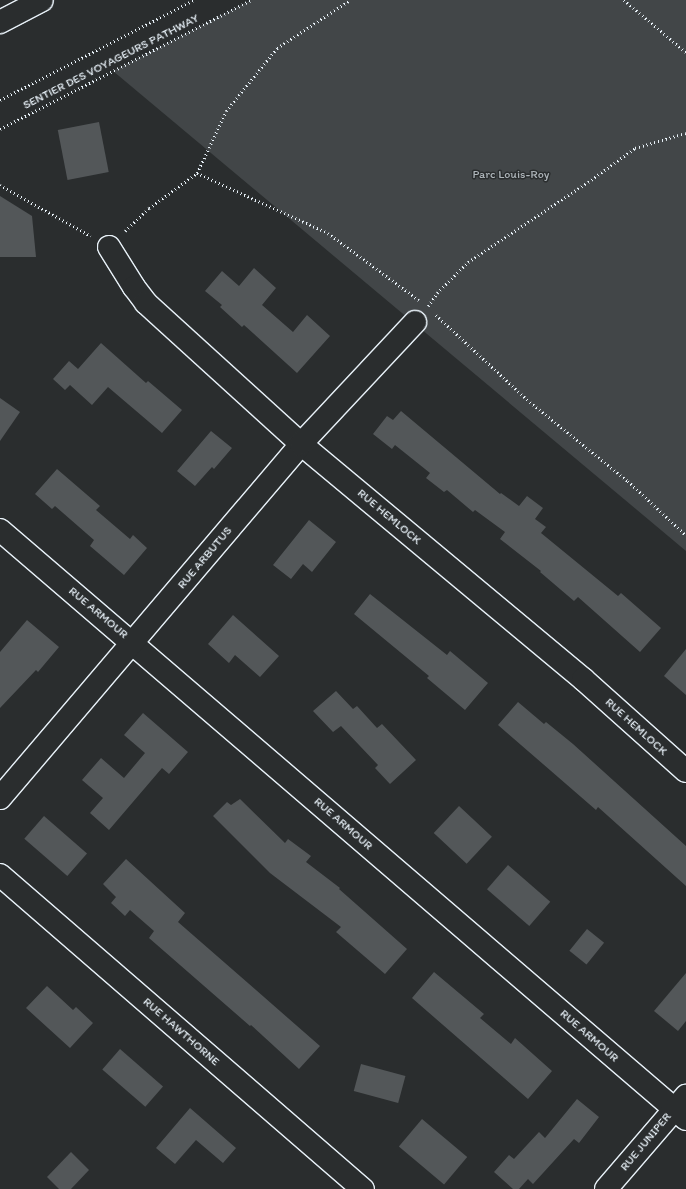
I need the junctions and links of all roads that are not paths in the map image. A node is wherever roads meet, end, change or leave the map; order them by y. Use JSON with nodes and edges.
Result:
{"nodes":[{"id":1,"x":42,"y":0,"type":"edge"},
{"id":2,"x":0,"y":22,"type":"edge"},
{"id":3,"x":109,"y":247,"type":"road end"},
{"id":4,"x":421,"y":310,"type":"road end"},
{"id":5,"x":301,"y":444,"type":"junction"},
{"id":6,"x":0,"y":530,"type":"edge"},
{"id":7,"x":133,"y":643,"type":"junction"},
{"id":8,"x":686,"y":772,"type":"edge"},
{"id":9,"x":0,"y":798,"type":"edge"},
{"id":10,"x":0,"y":875,"type":"edge"},
{"id":11,"x":682,"y":1108,"type":"edge"},
{"id":12,"x":363,"y":1189,"type":"edge"},
{"id":13,"x":606,"y":1189,"type":"edge"}],
"edges":[{"from":1,"to":2,"type":"street"},
{"from":3,"to":5,"type":"street","name":"RUE HEMLOCK"},
{"from":4,"to":5,"type":"street","name":"RUE ARBUTUS"},
{"from":5,"to":7,"type":"street","name":"RUE ARBUTUS"},
{"from":5,"to":8,"type":"street","name":"RUE HEMLOCK"},
{"from":6,"to":7,"type":"street","name":"RUE ARMOUR"},
{"from":7,"to":9,"type":"street","name":"RUE ARBUTUS"},
{"from":7,"to":11,"type":"street","name":"RUE ARMOUR"},
{"from":10,"to":12,"type":"street","name":"RUE HAWTHORNE"},
{"from":11,"to":13,"type":"street","name":"RUE JUNIPER"}]}
